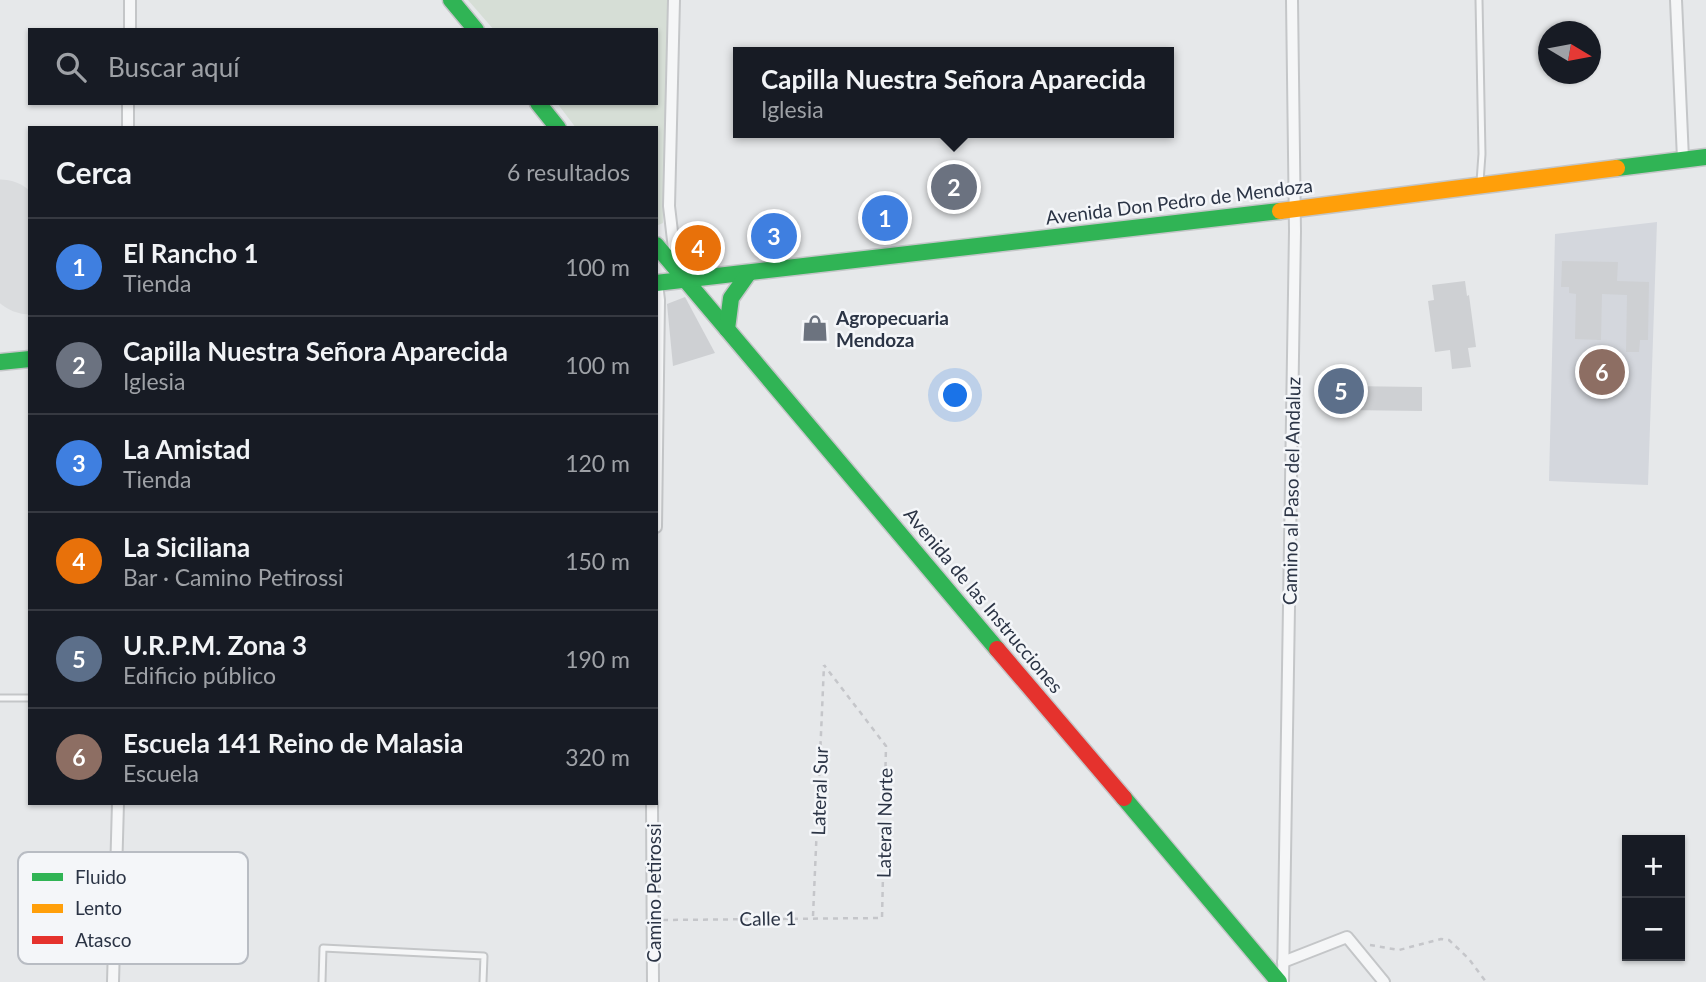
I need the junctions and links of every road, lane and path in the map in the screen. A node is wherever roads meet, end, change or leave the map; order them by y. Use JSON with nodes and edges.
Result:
{"nodes":[{"id":1,"x":131,"y":0,"type":"edge"},
{"id":2,"x":452,"y":0,"type":"edge"},
{"id":3,"x":674,"y":0,"type":"edge"},
{"id":4,"x":1292,"y":0,"type":"edge"},
{"id":5,"x":1479,"y":0,"type":"edge"},
{"id":6,"x":1676,"y":0,"type":"edge"},
{"id":7,"x":130,"y":28,"type":"edge"},
{"id":8,"x":474,"y":28,"type":"edge"},
{"id":9,"x":128,"y":105,"type":"edge"},
{"id":10,"x":540,"y":105,"type":"edge"},
{"id":11,"x":128,"y":126,"type":"edge"},
{"id":12,"x":556,"y":126,"type":"edge"},
{"id":13,"x":1706,"y":157,"type":"edge"},
{"id":14,"x":1683,"y":159,"type":"junction"},
{"id":15,"x":1480,"y":185,"type":"junction"},
{"id":16,"x":1295,"y":209,"type":"junction"},
{"id":17,"x":658,"y":247,"type":"edge"},
{"id":18,"x":748,"y":274,"type":"junction"},
{"id":19,"x":686,"y":280,"type":"junction"},
{"id":20,"x":658,"y":283,"type":"edge"},
{"id":21,"x":658,"y":292,"type":"edge"},
{"id":22,"x":727,"y":328,"type":"junction"},
{"id":23,"x":28,"y":359,"type":"edge"},
{"id":24,"x":0,"y":362,"type":"edge"},
{"id":25,"x":658,"y":376,"type":"edge"},
{"id":26,"x":824,"y":664,"type":"joint"},
{"id":27,"x":0,"y":698,"type":"edge"},
{"id":28,"x":28,"y":698,"type":"edge"},
{"id":29,"x":118,"y":805,"type":"edge"},
{"id":30,"x":652,"y":805,"type":"edge"},
{"id":31,"x":117,"y":852,"type":"edge"},
{"id":32,"x":813,"y":917,"type":"junction"},
{"id":33,"x":882,"y":918,"type":"joint"},
{"id":34,"x":654,"y":920,"type":"junction"},
{"id":35,"x":1369,"y":945,"type":"dead end"},
{"id":36,"x":1283,"y":961,"type":"junction"},
{"id":37,"x":114,"y":964,"type":"edge"},
{"id":38,"x":113,"y":982,"type":"edge"},
{"id":39,"x":322,"y":982,"type":"edge"},
{"id":40,"x":483,"y":982,"type":"edge"},
{"id":41,"x":653,"y":982,"type":"edge"},
{"id":42,"x":1281,"y":982,"type":"edge"},
{"id":43,"x":1384,"y":982,"type":"edge"},
{"id":44,"x":1486,"y":982,"type":"edge"}],
"edges":[{"from":1,"to":7,"type":"street"},
{"from":2,"to":8,"type":"main road"},
{"from":3,"to":19,"type":"street"},
{"from":4,"to":16,"type":"street","name":"Camino al Paso del Andaluz"},
{"from":5,"to":15,"type":"lane"},
{"from":6,"to":14,"type":"street"},
{"from":9,"to":11,"type":"street"},
{"from":10,"to":12,"type":"main road"},
{"from":13,"to":14,"type":"main road","name":"Avenida Don Pedro de Mendoza"},
{"from":14,"to":15,"type":"main road","name":"Avenida Don Pedro de Mendoza"},
{"from":15,"to":16,"type":"main road","name":"Avenida Don Pedro de Mendoza"},
{"from":16,"to":18,"type":"main road","name":"Avenida Don Pedro de Mendoza"},
{"from":16,"to":36,"type":"street","name":"Camino al Paso del Andaluz"},
{"from":17,"to":19,"type":"main road","name":"Avenida de las Instrucciones"},
{"from":18,"to":19,"type":"main road","name":"Avenida Don Pedro de Mendoza"},
{"from":18,"to":22,"type":"main road"},
{"from":19,"to":20,"type":"main road","name":"Avenida Don Pedro de Mendoza"},
{"from":19,"to":22,"type":"main road","name":"Avenida de las Instrucciones"},
{"from":21,"to":25,"type":"street"},
{"from":22,"to":42,"type":"main road","name":"Avenida de las Instrucciones"},
{"from":23,"to":24,"type":"main road"},
{"from":26,"to":32,"type":"path","name":"Lateral Sur"},
{"from":26,"to":33,"type":"path","name":"Lateral Norte"},
{"from":27,"to":28,"type":"lane"},
{"from":29,"to":31,"type":"street"},
{"from":30,"to":34,"type":"street","name":"Camino Petirossi"},
{"from":32,"to":33,"type":"path","name":"Calle 1"},
{"from":32,"to":34,"type":"path","name":"Calle 1"},
{"from":34,"to":41,"type":"street","name":"Camino Petirossi"},
{"from":35,"to":44,"type":"path"},
{"from":36,"to":42,"type":"street","name":"Camino al Paso del Andaluz"},
{"from":36,"to":43,"type":"street"},
{"from":37,"to":38,"type":"street"},
{"from":39,"to":40,"type":"lane"}]}
